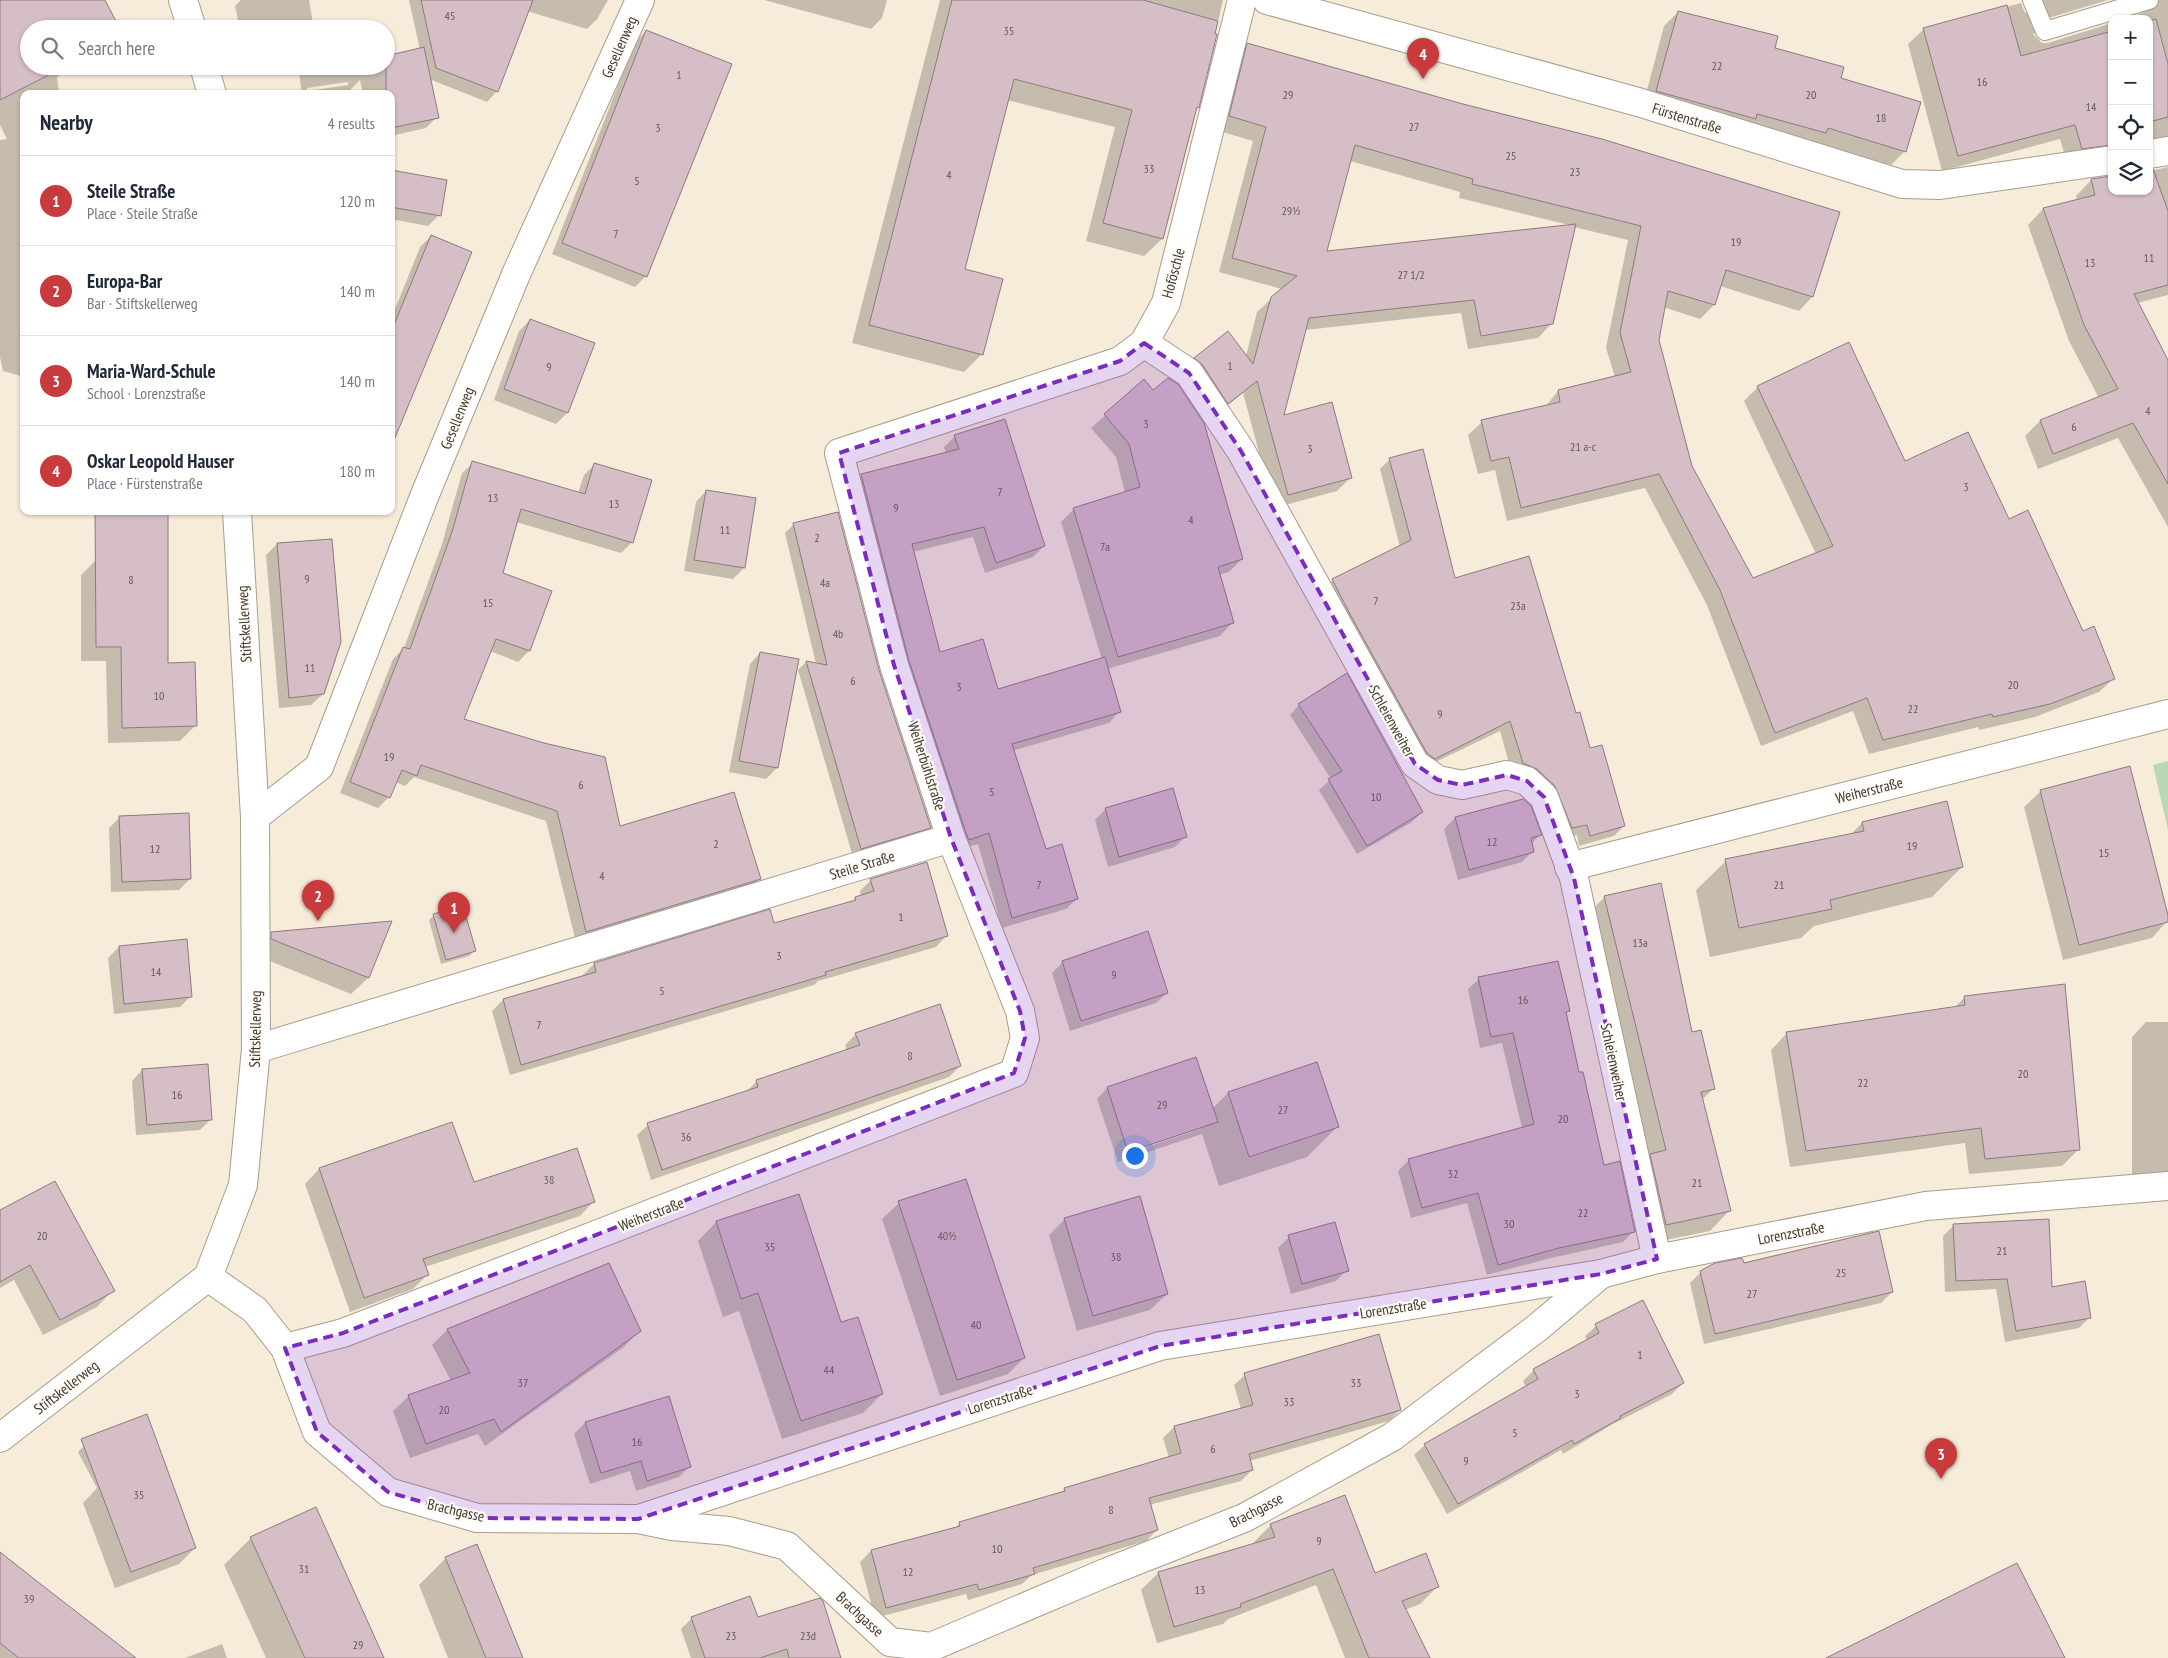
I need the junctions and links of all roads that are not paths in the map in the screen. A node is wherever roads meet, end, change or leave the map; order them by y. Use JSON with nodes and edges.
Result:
{"nodes":[{"id":1,"x":183,"y":0,"type":"edge"},
{"id":2,"x":640,"y":0,"type":"edge"},
{"id":3,"x":1242,"y":0,"type":"edge"},
{"id":4,"x":1267,"y":0,"type":"edge"},
{"id":5,"x":2032,"y":0,"type":"edge"},
{"id":6,"x":2149,"y":0,"type":"edge"},
{"id":7,"x":189,"y":20,"type":"edge"},
{"id":8,"x":207,"y":75,"type":"edge"},
{"id":9,"x":211,"y":90,"type":"edge"},
{"id":10,"x":2168,"y":151,"type":"edge"},
{"id":11,"x":2153,"y":153,"type":"edge"},
{"id":12,"x":2108,"y":161,"type":"edge"},
{"id":13,"x":1144,"y":343,"type":"junction"},
{"id":14,"x":839,"y":453,"type":"joint"},
{"id":15,"x":237,"y":515,"type":"edge"},
{"id":16,"x":2168,"y":714,"type":"edge"},
{"id":17,"x":255,"y":817,"type":"junction"},
{"id":18,"x":951,"y":838,"type":"junction"},
{"id":19,"x":1570,"y":867,"type":"junction"},
{"id":20,"x":256,"y":1049,"type":"junction"},
{"id":21,"x":1014,"y":1072,"type":"joint"},
{"id":22,"x":2168,"y":1186,"type":"edge"},
{"id":23,"x":1657,"y":1259,"type":"junction"},
{"id":24,"x":1601,"y":1274,"type":"junction"},
{"id":25,"x":208,"y":1277,"type":"junction"},
{"id":26,"x":285,"y":1348,"type":"junction"},
{"id":27,"x":0,"y":1438,"type":"edge"},
{"id":28,"x":638,"y":1519,"type":"junction"}],
"edges":[{"from":1,"to":7,"type":"street"},
{"from":2,"to":17,"type":"street","name":"Gesellenweg"},
{"from":3,"to":13,"type":"street","name":"Hoföschle"},
{"from":4,"to":12,"type":"street","name":"Fürstenstraße"},
{"from":5,"to":6,"type":"lane"},
{"from":8,"to":9,"type":"street"},
{"from":10,"to":11,"type":"street"},
{"from":13,"to":14,"type":"street","name":"Hoföschle"},
{"from":13,"to":19,"type":"street","name":"Schleienweiher"},
{"from":14,"to":18,"type":"street","name":"Weiherbühlstraße"},
{"from":15,"to":17,"type":"street","name":"Stiftskellerweg"},
{"from":16,"to":19,"type":"street","name":"Weiherstraße"},
{"from":17,"to":20,"type":"street","name":"Stiftskellerweg"},
{"from":18,"to":20,"type":"street","name":"Steile Straße"},
{"from":18,"to":21,"type":"street","name":"Weiherbühlstraße"},
{"from":19,"to":23,"type":"street","name":"Schleienweiher"},
{"from":20,"to":25,"type":"street","name":"Stiftskellerweg"},
{"from":21,"to":26,"type":"street","name":"Weiherstraße"},
{"from":22,"to":23,"type":"street","name":"Lorenzstraße"},
{"from":23,"to":24,"type":"street","name":"Lorenzstraße"},
{"from":24,"to":28,"type":"street","name":"Lorenzstraße"},
{"from":24,"to":28,"type":"street","name":"Brachgasse"},
{"from":25,"to":26,"type":"street","name":"Brachgasse"},
{"from":25,"to":27,"type":"street","name":"Stiftskellerweg"},
{"from":26,"to":28,"type":"street","name":"Brachgasse"}]}
